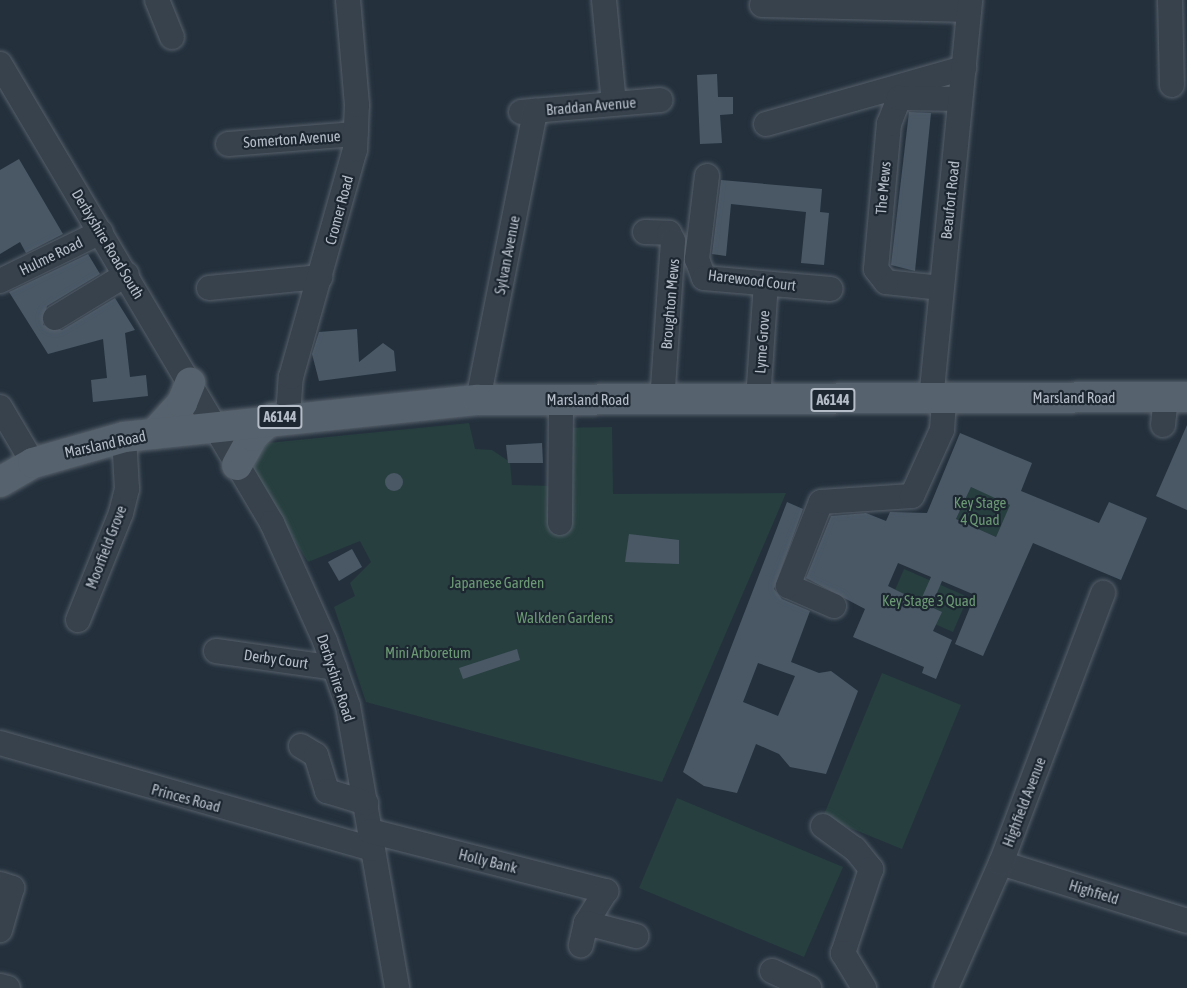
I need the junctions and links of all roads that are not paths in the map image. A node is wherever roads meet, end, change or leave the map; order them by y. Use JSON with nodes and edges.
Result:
{"nodes":[{"id":1,"x":157,"y":0,"type":"edge"},
{"id":2,"x":348,"y":0,"type":"edge"},
{"id":3,"x":604,"y":0,"type":"edge"},
{"id":4,"x":1170,"y":0,"type":"edge"},
{"id":5,"x":969,"y":5,"type":"edge"},
{"id":6,"x":762,"y":10,"type":"edge"},
{"id":7,"x":172,"y":37,"type":"dead end"},
{"id":8,"x":0,"y":64,"type":"edge"},
{"id":9,"x":964,"y":68,"type":"junction"},
{"id":10,"x":1172,"y":85,"type":"dead end"},
{"id":11,"x":960,"y":99,"type":"junction"},
{"id":12,"x":660,"y":100,"type":"dead end"},
{"id":13,"x":614,"y":104,"type":"junction"},
{"id":14,"x":528,"y":111,"type":"joint"},
{"id":15,"x":766,"y":124,"type":"dead end"},
{"id":16,"x":356,"y":134,"type":"junction"},
{"id":17,"x":228,"y":144,"type":"dead end"},
{"id":18,"x":707,"y":176,"type":"dead end"},
{"id":19,"x":101,"y":232,"type":"junction"},
{"id":20,"x":645,"y":232,"type":"dead end"},
{"id":21,"x":127,"y":274,"type":"junction"},
{"id":22,"x":320,"y":277,"type":"junction"},
{"id":23,"x":0,"y":281,"type":"edge"},
{"id":24,"x":766,"y":284,"type":"junction"},
{"id":25,"x":209,"y":288,"type":"dead end"},
{"id":26,"x":941,"y":288,"type":"junction"},
{"id":27,"x":831,"y":289,"type":"dead end"},
{"id":28,"x":55,"y":318,"type":"dead end"},
{"id":29,"x":190,"y":383,"type":"junction"},
{"id":30,"x":561,"y":399,"type":"junction"},
{"id":31,"x":938,"y":399,"type":"junction"},
{"id":32,"x":478,"y":400,"type":"junction"},
{"id":33,"x":662,"y":400,"type":"junction"},
{"id":34,"x":758,"y":400,"type":"junction"},
{"id":35,"x":1172,"y":406,"type":"edge"},
{"id":36,"x":0,"y":407,"type":"edge"},
{"id":37,"x":280,"y":417,"type":"junction"},
{"id":38,"x":215,"y":425,"type":"junction"},
{"id":39,"x":154,"y":434,"type":"junction"},
{"id":40,"x":124,"y":437,"type":"junction"},
{"id":41,"x":33,"y":463,"type":"junction"},
{"id":42,"x":237,"y":465,"type":"junction"},
{"id":43,"x":0,"y":482,"type":"edge"},
{"id":44,"x":560,"y":523,"type":"dead end"},
{"id":45,"x":1099,"y":603,"type":"dead end"},
{"id":46,"x":834,"y":606,"type":"dead end"},
{"id":47,"x":78,"y":620,"type":"dead end"},
{"id":48,"x":216,"y":651,"type":"dead end"},
{"id":49,"x":335,"y":668,"type":"junction"},
{"id":50,"x":0,"y":743,"type":"edge"},
{"id":51,"x":301,"y":747,"type":"dead end"},
{"id":52,"x":366,"y":803,"type":"junction"},
{"id":53,"x":823,"y":826,"type":"dead end"},
{"id":54,"x":371,"y":840,"type":"junction"},
{"id":55,"x":1001,"y":863,"type":"junction"},
{"id":56,"x":0,"y":884,"type":"edge"},
{"id":57,"x":1187,"y":921,"type":"edge"},
{"id":58,"x":0,"y":930,"type":"edge"},
{"id":59,"x":636,"y":936,"type":"dead end"},
{"id":60,"x":772,"y":970,"type":"dead end"},
{"id":61,"x":0,"y":986,"type":"edge"},
{"id":62,"x":8,"y":988,"type":"edge"},
{"id":63,"x":397,"y":988,"type":"edge"},
{"id":64,"x":809,"y":988,"type":"edge"},
{"id":65,"x":863,"y":988,"type":"edge"},
{"id":66,"x":946,"y":988,"type":"edge"}],
"edges":[{"from":1,"to":7,"type":"street"},
{"from":2,"to":16,"type":"street","name":"Cromer Road"},
{"from":3,"to":13,"type":"street"},
{"from":4,"to":10,"type":"street"},
{"from":5,"to":6,"type":"street"},
{"from":5,"to":9,"type":"street","name":"Beaufort Road"},
{"from":8,"to":19,"type":"street","name":"Derbyshire Road South"},
{"from":9,"to":11,"type":"street","name":"Beaufort Road"},
{"from":9,"to":15,"type":"street"},
{"from":11,"to":26,"type":"street","name":"Beaufort Road"},
{"from":11,"to":26,"type":"street","name":"The Mews"},
{"from":12,"to":13,"type":"street","name":"Braddan Avenue"},
{"from":13,"to":14,"type":"street","name":"Braddan Avenue"},
{"from":14,"to":32,"type":"street","name":"Sylvan Avenue"},
{"from":16,"to":17,"type":"street","name":"Somerton Avenue"},
{"from":16,"to":22,"type":"street","name":"Cromer Road"},
{"from":18,"to":24,"type":"street","name":"Harewood Court"},
{"from":19,"to":21,"type":"street","name":"Derbyshire Road South"},
{"from":19,"to":23,"type":"street","name":"Hulme Road"},
{"from":20,"to":33,"type":"street","name":"Broughton Mews"},
{"from":21,"to":28,"type":"street"},
{"from":21,"to":29,"type":"street","name":"Derbyshire Road South"},
{"from":22,"to":25,"type":"street"},
{"from":22,"to":37,"type":"street","name":"Cromer Road"},
{"from":24,"to":27,"type":"street","name":"Harewood Court"},
{"from":24,"to":34,"type":"street","name":"Lyme Grove"},
{"from":26,"to":31,"type":"street","name":"Beaufort Road"},
{"from":29,"to":38,"type":"street","name":"Derbyshire Road South"},
{"from":29,"to":39,"type":"main road"},
{"from":30,"to":32,"type":"main road","name":"Marsland Road","number":"A6144"},
{"from":30,"to":33,"type":"main road","name":"Marsland Road","number":"A6144"},
{"from":30,"to":44,"type":"street"},
{"from":31,"to":34,"type":"main road","name":"Marsland Road","number":"A6144"},
{"from":31,"to":35,"type":"main road","name":"Marsland Road","number":"A6144"},
{"from":31,"to":46,"type":"street","name":"Beaufort Road"},
{"from":32,"to":37,"type":"main road","name":"Marsland Road","number":"A6144"},
{"from":33,"to":34,"type":"main road","name":"Marsland Road","number":"A6144"},
{"from":36,"to":41,"type":"street"},
{"from":37,"to":38,"type":"main road","name":"Marsland Road","number":"A6144"},
{"from":37,"to":42,"type":"main road"},
{"from":38,"to":39,"type":"main road","name":"Marsland Road","number":"A6144"},
{"from":38,"to":42,"type":"street","name":"Derbyshire Road"},
{"from":39,"to":40,"type":"main road","name":"Marsland Road","number":"A6144"},
{"from":40,"to":41,"type":"main road","name":"Marsland Road","number":"A6144"},
{"from":40,"to":47,"type":"street","name":"Moorfield Grove"},
{"from":41,"to":43,"type":"main road","name":"Marsland Road","number":"A6144"},
{"from":42,"to":49,"type":"street","name":"Derbyshire Road"},
{"from":45,"to":55,"type":"street","name":"Highfield Avenue"},
{"from":48,"to":49,"type":"street","name":"Derby Court"},
{"from":49,"to":52,"type":"street","name":"Derbyshire Road"},
{"from":50,"to":54,"type":"street","name":"Princes Road"},
{"from":51,"to":52,"type":"street"},
{"from":52,"to":54,"type":"street","name":"Derbyshire Road"},
{"from":53,"to":65,"type":"street"},
{"from":54,"to":59,"type":"street","name":"Holly Bank"},
{"from":54,"to":63,"type":"street","name":"Derbyshire Road"},
{"from":55,"to":57,"type":"street","name":"Highfield"},
{"from":55,"to":66,"type":"street","name":"Highfield Avenue"},
{"from":56,"to":58,"type":"street"},
{"from":60,"to":64,"type":"street"},
{"from":61,"to":62,"type":"street"}]}
